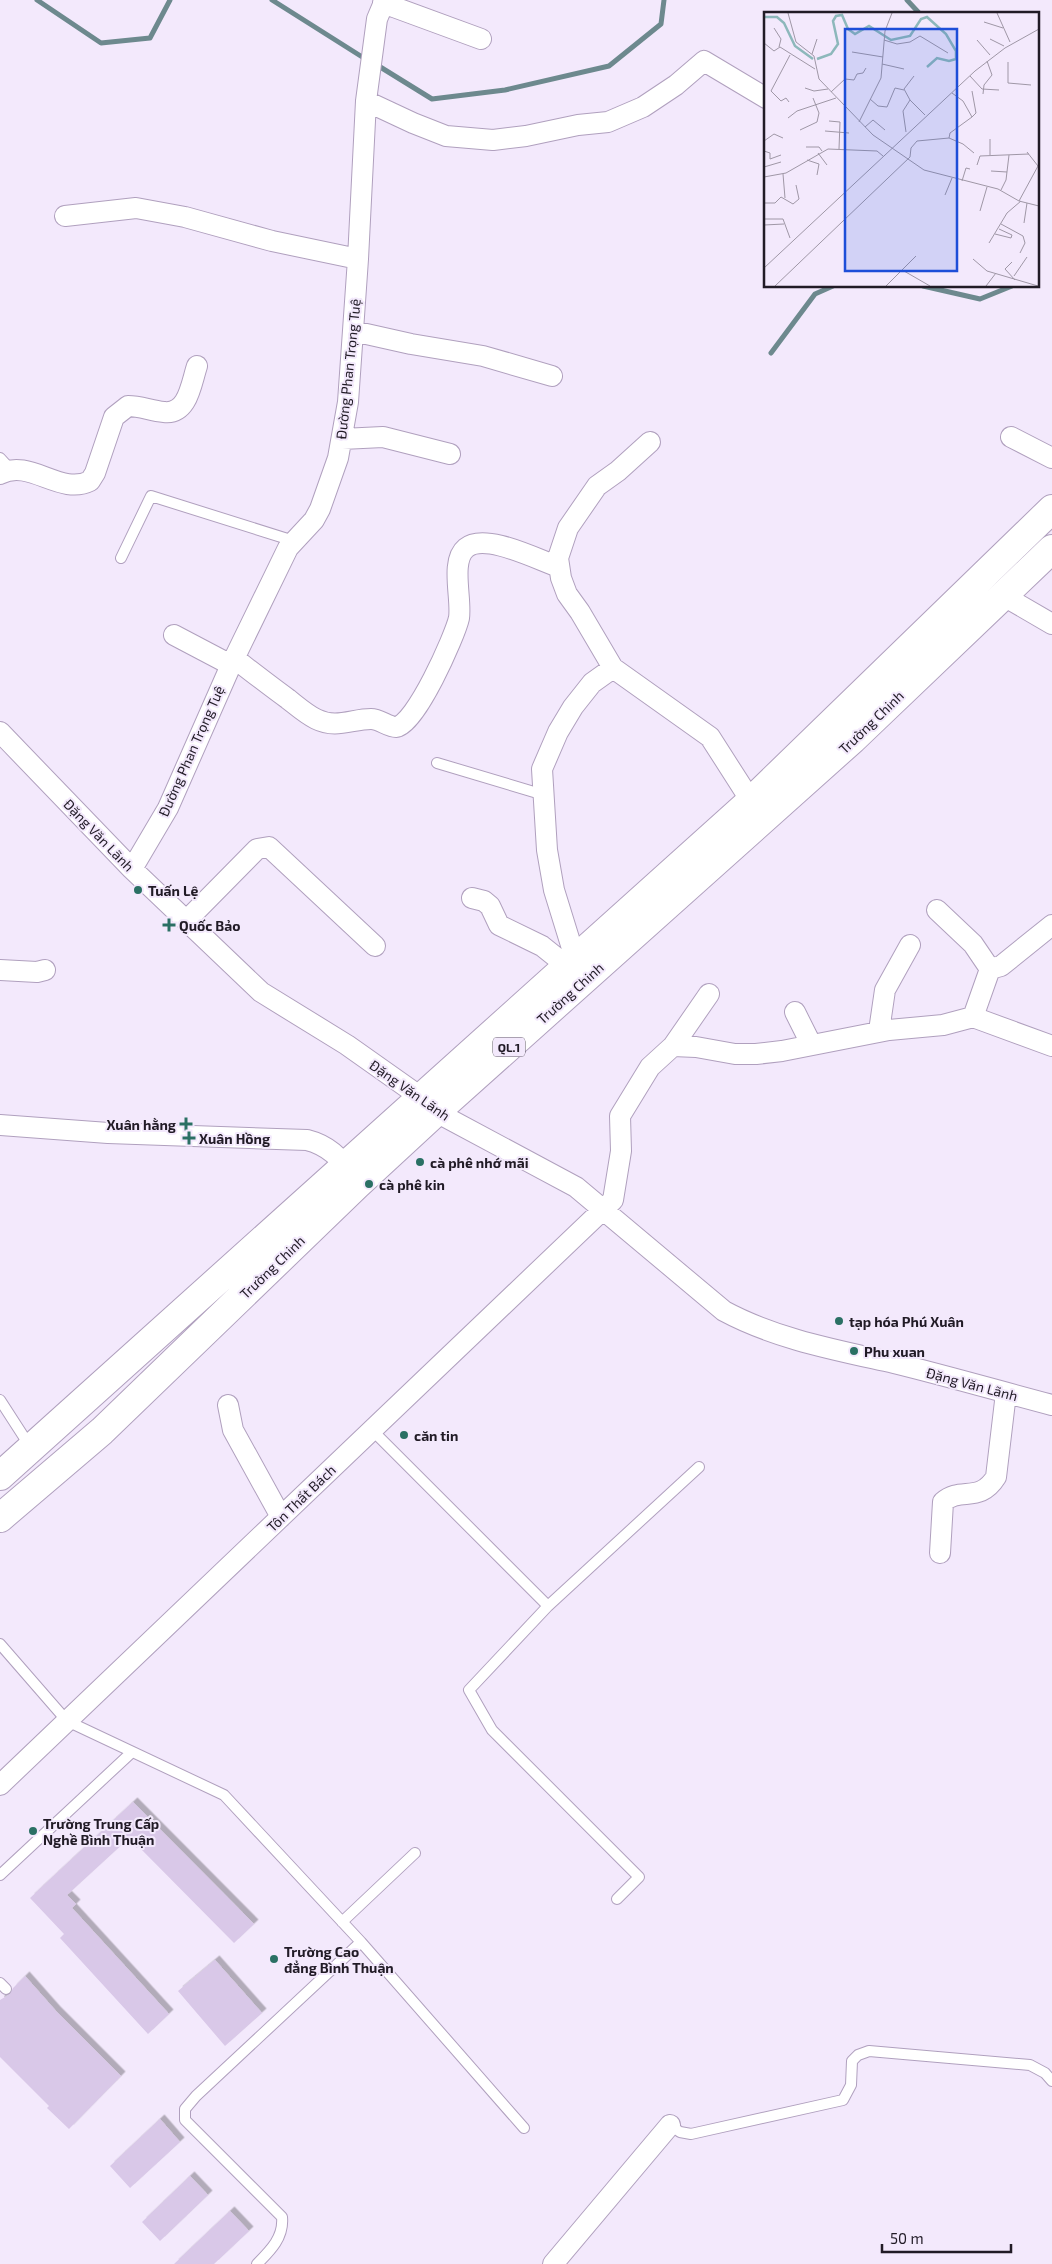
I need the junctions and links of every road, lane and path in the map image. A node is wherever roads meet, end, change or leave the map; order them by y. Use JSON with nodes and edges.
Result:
{"nodes":[{"id":1,"x":381,"y":6,"type":"edge"},
{"id":2,"x":481,"y":39,"type":"dead end"},
{"id":3,"x":764,"y":97,"type":"edge"},
{"id":4,"x":366,"y":101,"type":"junction"},
{"id":5,"x":65,"y":216,"type":"dead end"},
{"id":6,"x":358,"y":259,"type":"junction"},
{"id":7,"x":353,"y":331,"type":"junction"},
{"id":8,"x":197,"y":366,"type":"dead end"},
{"id":9,"x":552,"y":376,"type":"dead end"},
{"id":10,"x":1011,"y":437,"type":"dead end"},
{"id":11,"x":342,"y":439,"type":"junction"},
{"id":12,"x":650,"y":442,"type":"dead end"},
{"id":13,"x":450,"y":454,"type":"dead end"},
{"id":14,"x":1052,"y":458,"type":"edge"},
{"id":15,"x":4,"y":468,"type":"edge"},
{"id":16,"x":1052,"y":509,"type":"edge"},
{"id":17,"x":294,"y":541,"type":"junction"},
{"id":18,"x":1051,"y":550,"type":"edge"},
{"id":19,"x":120,"y":558,"type":"dead end"},
{"id":20,"x":559,"y":567,"type":"junction"},
{"id":21,"x":1011,"y":587,"type":"junction"},
{"id":22,"x":1052,"y":624,"type":"edge"},
{"id":23,"x":174,"y":635,"type":"dead end"},
{"id":24,"x":232,"y":662,"type":"junction"},
{"id":25,"x":613,"y":668,"type":"junction"},
{"id":26,"x":0,"y":732,"type":"edge"},
{"id":27,"x":437,"y":763,"type":"dead end"},
{"id":28,"x":544,"y":796,"type":"junction"},
{"id":29,"x":751,"y":801,"type":"junction"},
{"id":30,"x":132,"y":869,"type":"junction"},
{"id":31,"x":472,"y":898,"type":"dead end"},
{"id":32,"x":937,"y":910,"type":"dead end"},
{"id":33,"x":187,"y":920,"type":"junction"},
{"id":34,"x":1052,"y":925,"type":"edge"},
{"id":35,"x":910,"y":944,"type":"dead end"},
{"id":36,"x":375,"y":946,"type":"dead end"},
{"id":37,"x":571,"y":962,"type":"junction"},
{"id":38,"x":990,"y":969,"type":"junction"},
{"id":39,"x":0,"y":970,"type":"edge"},
{"id":40,"x":45,"y":970,"type":"dead end"},
{"id":41,"x":709,"y":994,"type":"dead end"},
{"id":42,"x":795,"y":1012,"type":"dead end"},
{"id":43,"x":973,"y":1017,"type":"junction"},
{"id":44,"x":879,"y":1031,"type":"junction"},
{"id":45,"x":810,"y":1044,"type":"junction"},
{"id":46,"x":672,"y":1046,"type":"junction"},
{"id":47,"x":1052,"y":1046,"type":"edge"},
{"id":48,"x":429,"y":1105,"type":"junction"},
{"id":49,"x":0,"y":1126,"type":"edge"},
{"id":50,"x":351,"y":1175,"type":"junction"},
{"id":51,"x":602,"y":1211,"type":"junction"},
{"id":52,"x":1006,"y":1393,"type":"junction"},
{"id":53,"x":0,"y":1400,"type":"edge"},
{"id":54,"x":228,"y":1405,"type":"dead end"},
{"id":55,"x":1052,"y":1405,"type":"edge"},
{"id":56,"x":372,"y":1430,"type":"junction"},
{"id":57,"x":31,"y":1448,"type":"junction"},
{"id":58,"x":699,"y":1467,"type":"dead end"},
{"id":59,"x":0,"y":1476,"type":"edge"},
{"id":60,"x":281,"y":1517,"type":"junction"},
{"id":61,"x":0,"y":1518,"type":"edge"},
{"id":62,"x":940,"y":1554,"type":"dead end"},
{"id":63,"x":548,"y":1606,"type":"junction"},
{"id":64,"x":0,"y":1644,"type":"edge"},
{"id":65,"x":67,"y":1721,"type":"junction"},
{"id":66,"x":132,"y":1752,"type":"junction"},
{"id":67,"x":0,"y":1785,"type":"edge"},
{"id":68,"x":415,"y":1853,"type":"dead end"},
{"id":69,"x":0,"y":1875,"type":"edge"},
{"id":70,"x":617,"y":1899,"type":"dead end"},
{"id":71,"x":342,"y":1922,"type":"junction"},
{"id":72,"x":361,"y":1942,"type":"junction"},
{"id":73,"x":1052,"y":2081,"type":"edge"},
{"id":74,"x":670,"y":2125,"type":"joint"},
{"id":75,"x":524,"y":2128,"type":"dead end"},
{"id":76,"x":257,"y":2264,"type":"edge"},
{"id":77,"x":554,"y":2264,"type":"edge"}],
"edges":[{"from":1,"to":2,"type":"street"},
{"from":1,"to":4,"type":"street","name":"Đường Phan Trọng Tuệ"},
{"from":3,"to":4,"type":"street"},
{"from":4,"to":6,"type":"street","name":"Đường Phan Trọng Tuệ"},
{"from":5,"to":6,"type":"street"},
{"from":6,"to":7,"type":"street","name":"Đường Phan Trọng Tuệ"},
{"from":7,"to":9,"type":"street"},
{"from":7,"to":11,"type":"street","name":"Đường Phan Trọng Tuệ"},
{"from":8,"to":15,"type":"street"},
{"from":10,"to":14,"type":"street"},
{"from":11,"to":13,"type":"street"},
{"from":11,"to":17,"type":"street","name":"Đường Phan Trọng Tuệ"},
{"from":12,"to":20,"type":"street"},
{"from":16,"to":29,"type":"highway","name":"Trường Chinh","number":"QL.1"},
{"from":17,"to":19,"type":"lane"},
{"from":17,"to":24,"type":"street","name":"Đường Phan Trọng Tuệ"},
{"from":18,"to":21,"type":"highway","name":"Trường Chinh","number":"QL.1"},
{"from":20,"to":24,"type":"street"},
{"from":20,"to":25,"type":"street"},
{"from":21,"to":22,"type":"street"},
{"from":21,"to":48,"type":"highway","name":"Trường Chinh","number":"QL.1"},
{"from":23,"to":24,"type":"street"},
{"from":24,"to":30,"type":"street","name":"Đường Phan Trọng Tuệ"},
{"from":25,"to":28,"type":"street"},
{"from":25,"to":29,"type":"street"},
{"from":26,"to":30,"type":"street","name":"Đặng Văn Lãnh"},
{"from":27,"to":28,"type":"lane"},
{"from":28,"to":37,"type":"street"},
{"from":29,"to":37,"type":"highway","name":"Trường Chinh","number":"QL.1"},
{"from":30,"to":33,"type":"street","name":"Đặng Văn Lãnh"},
{"from":31,"to":37,"type":"street"},
{"from":32,"to":38,"type":"street"},
{"from":33,"to":36,"type":"street"},
{"from":33,"to":48,"type":"street","name":"Đặng Văn Lãnh"},
{"from":34,"to":38,"type":"street"},
{"from":35,"to":44,"type":"street"},
{"from":37,"to":48,"type":"highway","name":"Trường Chinh","number":"QL.1"},
{"from":38,"to":43,"type":"street"},
{"from":39,"to":40,"type":"street"},
{"from":41,"to":46,"type":"street","name":"Tôn Thất Bách"},
{"from":42,"to":45,"type":"street"},
{"from":43,"to":44,"type":"street"},
{"from":43,"to":47,"type":"street"},
{"from":44,"to":45,"type":"street"},
{"from":45,"to":46,"type":"street"},
{"from":46,"to":51,"type":"street","name":"Tôn Thất Bách"},
{"from":48,"to":50,"type":"highway","name":"Trường Chinh","number":"QL.1"},
{"from":48,"to":51,"type":"street","name":"Đặng Văn Lãnh"},
{"from":49,"to":50,"type":"street"},
{"from":50,"to":57,"type":"highway","name":"Trường Chinh","number":"QL.1"},
{"from":50,"to":61,"type":"highway","name":"Trường Chinh","number":"QL.1"},
{"from":51,"to":52,"type":"street","name":"Đặng Văn Lãnh"},
{"from":51,"to":56,"type":"street","name":"Tôn Thất Bách"},
{"from":52,"to":55,"type":"street","name":"Đặng Văn Lãnh"},
{"from":52,"to":62,"type":"street"},
{"from":53,"to":57,"type":"lane"},
{"from":54,"to":60,"type":"street"},
{"from":56,"to":60,"type":"street","name":"Tôn Thất Bách"},
{"from":56,"to":63,"type":"lane"},
{"from":57,"to":59,"type":"highway","name":"Trường Chinh","number":"QL.1"},
{"from":58,"to":63,"type":"lane"},
{"from":60,"to":65,"type":"street","name":"Tôn Thất Bách"},
{"from":63,"to":70,"type":"lane"},
{"from":64,"to":65,"type":"lane"},
{"from":65,"to":66,"type":"lane"},
{"from":65,"to":67,"type":"street","name":"Tôn Thất Bách"},
{"from":66,"to":69,"type":"lane"},
{"from":66,"to":71,"type":"lane"},
{"from":68,"to":71,"type":"lane"},
{"from":71,"to":72,"type":"lane"},
{"from":72,"to":75,"type":"lane"},
{"from":72,"to":76,"type":"lane"},
{"from":73,"to":74,"type":"lane"},
{"from":74,"to":77,"type":"street"}]}
